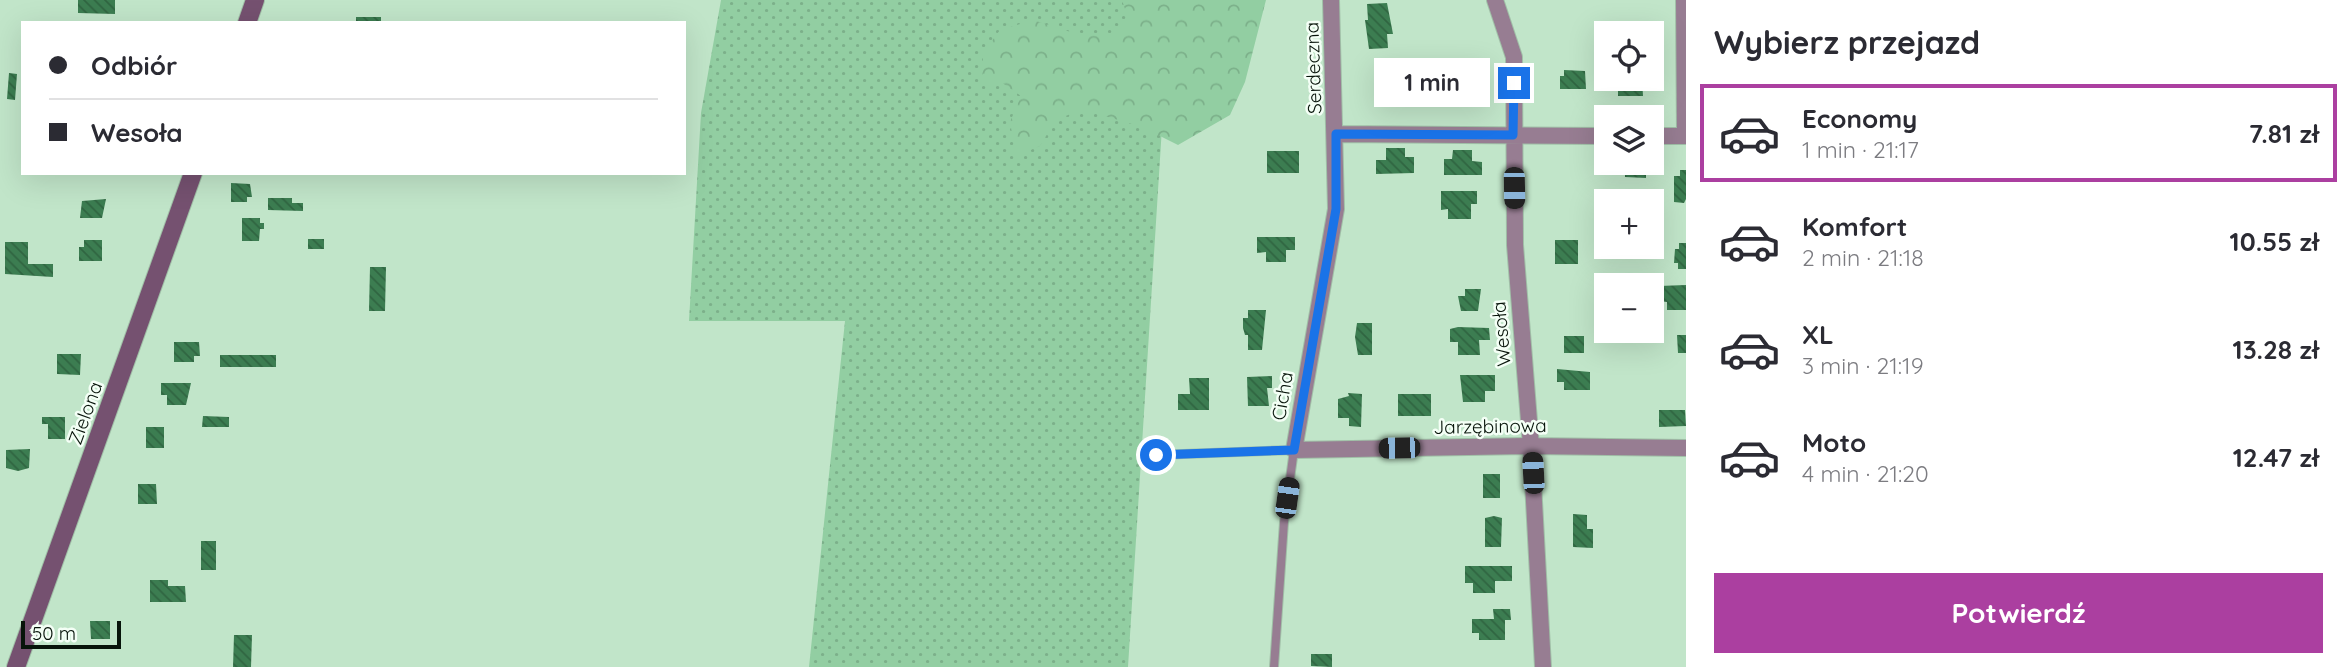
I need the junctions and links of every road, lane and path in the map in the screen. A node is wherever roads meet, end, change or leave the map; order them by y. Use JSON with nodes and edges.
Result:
{"nodes":[{"id":1,"x":255,"y":0,"type":"edge"},
{"id":2,"x":1331,"y":0,"type":"edge"},
{"id":3,"x":1495,"y":0,"type":"edge"},
{"id":4,"x":1684,"y":0,"type":"edge"},
{"id":5,"x":248,"y":21,"type":"edge"},
{"id":6,"x":1336,"y":134,"type":"junction"},
{"id":7,"x":1513,"y":135,"type":"junction"},
{"id":8,"x":1594,"y":136,"type":"edge"},
{"id":9,"x":1664,"y":136,"type":"edge"},
{"id":10,"x":1686,"y":136,"type":"edge"},
{"id":11,"x":192,"y":175,"type":"edge"},
{"id":12,"x":1531,"y":446,"type":"junction"},
{"id":13,"x":1686,"y":448,"type":"edge"},
{"id":14,"x":1294,"y":450,"type":"junction"},
{"id":15,"x":1156,"y":455,"type":"dead end"},
{"id":16,"x":16,"y":667,"type":"edge"},
{"id":17,"x":1274,"y":667,"type":"edge"},
{"id":18,"x":1543,"y":667,"type":"edge"}],
"edges":[{"from":1,"to":5,"type":"street"},
{"from":2,"to":6,"type":"street","name":"Serdeczna"},
{"from":3,"to":7,"type":"street","name":"Wesoła"},
{"from":4,"to":10,"type":"street"},
{"from":6,"to":7,"type":"street"},
{"from":6,"to":14,"type":"street","name":"Cicha"},
{"from":7,"to":8,"type":"street"},
{"from":7,"to":12,"type":"street","name":"Wesoła"},
{"from":9,"to":10,"type":"street"},
{"from":11,"to":16,"type":"street","name":"Zielona"},
{"from":12,"to":13,"type":"street","name":"Jarzębinowa"},
{"from":12,"to":14,"type":"street","name":"Jarzębinowa"},
{"from":12,"to":18,"type":"street","name":"Wesoła"},
{"from":14,"to":15,"type":"lane"},
{"from":14,"to":17,"type":"lane","name":"Cicha"}]}
